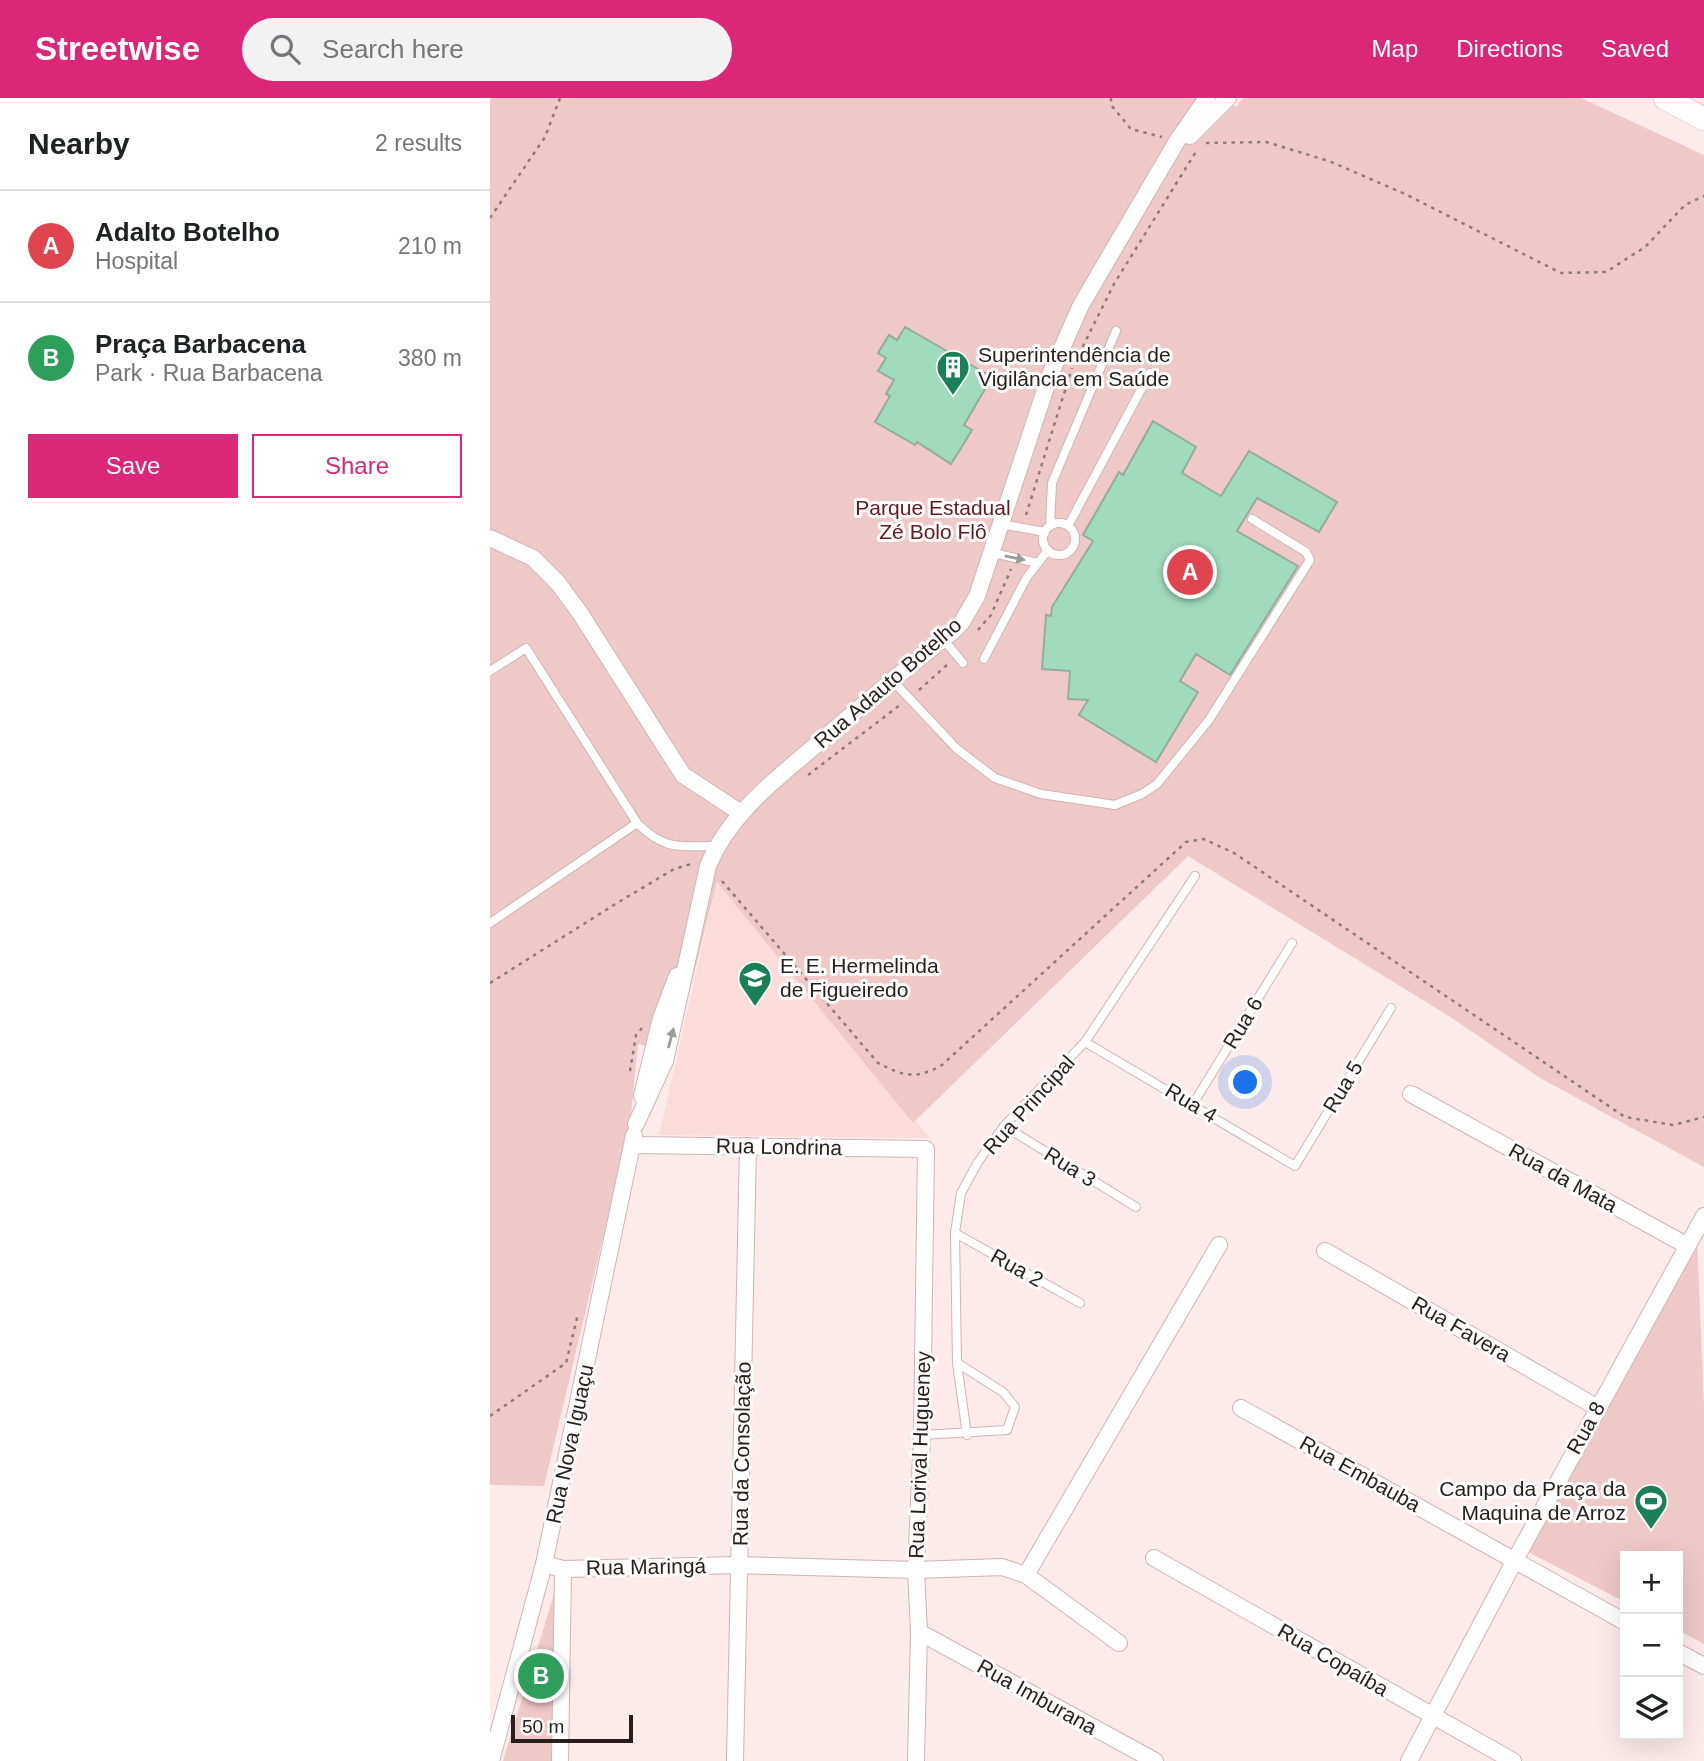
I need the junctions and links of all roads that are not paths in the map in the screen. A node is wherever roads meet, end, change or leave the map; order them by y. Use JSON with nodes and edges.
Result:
{"nodes":[{"id":1,"x":1207,"y":98,"type":"edge"},
{"id":2,"x":1228,"y":98,"type":"edge"},
{"id":3,"x":1665,"y":98,"type":"edge"},
{"id":4,"x":1704,"y":119,"type":"edge"},
{"id":5,"x":1180,"y":142,"type":"junction"},
{"id":6,"x":1116,"y":331,"type":"dead end"},
{"id":7,"x":1150,"y":373,"type":"dead end"},
{"id":8,"x":1252,"y":519,"type":"dead end"},
{"id":9,"x":1001,"y":524,"type":"junction"},
{"id":10,"x":1068,"y":526,"type":"junction"},
{"id":11,"x":1048,"y":529,"type":"junction"},
{"id":12,"x":490,"y":538,"type":"edge"},
{"id":13,"x":1048,"y":550,"type":"junction"},
{"id":14,"x":992,"y":553,"type":"junction"},
{"id":15,"x":1038,"y":563,"type":"junction"},
{"id":16,"x":943,"y":639,"type":"junction"},
{"id":17,"x":984,"y":659,"type":"dead end"},
{"id":18,"x":963,"y":663,"type":"dead end"},
{"id":19,"x":490,"y":671,"type":"edge"},
{"id":20,"x":892,"y":680,"type":"junction"},
{"id":21,"x":741,"y":813,"type":"junction"},
{"id":22,"x":637,"y":823,"type":"junction"},
{"id":23,"x":716,"y":846,"type":"junction"},
{"id":24,"x":708,"y":866,"type":"joint"},
{"id":25,"x":1195,"y":876,"type":"dead end"},
{"id":26,"x":490,"y":923,"type":"edge"},
{"id":27,"x":1292,"y":943,"type":"dead end"},
{"id":28,"x":1391,"y":1008,"type":"dead end"},
{"id":29,"x":1085,"y":1042,"type":"junction"},
{"id":30,"x":1411,"y":1094,"type":"dead end"},
{"id":31,"x":1194,"y":1104,"type":"junction"},
{"id":32,"x":1004,"y":1126,"type":"junction"},
{"id":33,"x":633,"y":1145,"type":"junction"},
{"id":34,"x":748,"y":1146,"type":"junction"},
{"id":35,"x":926,"y":1149,"type":"joint"},
{"id":36,"x":1295,"y":1166,"type":"joint"},
{"id":37,"x":1136,"y":1207,"type":"dead end"},
{"id":38,"x":1704,"y":1216,"type":"edge"},
{"id":39,"x":955,"y":1233,"type":"junction"},
{"id":40,"x":1219,"y":1245,"type":"dead end"},
{"id":41,"x":1686,"y":1245,"type":"junction"},
{"id":42,"x":1325,"y":1251,"type":"dead end"},
{"id":43,"x":1080,"y":1303,"type":"dead end"},
{"id":44,"x":957,"y":1363,"type":"junction"},
{"id":45,"x":1241,"y":1408,"type":"dead end"},
{"id":46,"x":1598,"y":1408,"type":"junction"},
{"id":47,"x":922,"y":1435,"type":"junction"},
{"id":48,"x":967,"y":1435,"type":"junction"},
{"id":49,"x":1154,"y":1558,"type":"dead end"},
{"id":50,"x":1515,"y":1560,"type":"junction"},
{"id":51,"x":544,"y":1563,"type":"junction"},
{"id":52,"x":739,"y":1565,"type":"junction"},
{"id":53,"x":564,"y":1569,"type":"junction"},
{"id":54,"x":916,"y":1570,"type":"junction"},
{"id":55,"x":1026,"y":1575,"type":"junction"},
{"id":56,"x":1620,"y":1619,"type":"edge"},
{"id":57,"x":919,"y":1632,"type":"junction"},
{"id":58,"x":1119,"y":1643,"type":"dead end"},
{"id":59,"x":1683,"y":1655,"type":"edge"},
{"id":60,"x":1704,"y":1667,"type":"edge"},
{"id":61,"x":1432,"y":1716,"type":"junction"},
{"id":62,"x":491,"y":1761,"type":"edge"},
{"id":63,"x":560,"y":1761,"type":"edge"},
{"id":64,"x":735,"y":1761,"type":"edge"},
{"id":65,"x":916,"y":1761,"type":"edge"},
{"id":66,"x":1155,"y":1761,"type":"edge"},
{"id":67,"x":1409,"y":1761,"type":"edge"},
{"id":68,"x":1513,"y":1761,"type":"edge"}],
"edges":[{"from":1,"to":5,"type":"street","name":"Rua Adauto Botelho"},
{"from":2,"to":5,"type":"street","name":"Rua Adauto Botelho"},
{"from":3,"to":4,"type":"street"},
{"from":5,"to":9,"type":"street","name":"Rua Adauto Botelho"},
{"from":6,"to":11,"type":"lane"},
{"from":7,"to":10,"type":"lane"},
{"from":8,"to":20,"type":"lane"},
{"from":9,"to":11,"type":"lane"},
{"from":9,"to":14,"type":"street","name":"Rua Adauto Botelho"},
{"from":10,"to":11,"type":"lane"},
{"from":10,"to":13,"type":"lane"},
{"from":11,"to":13,"type":"lane"},
{"from":12,"to":21,"type":"street"},
{"from":13,"to":15,"type":"lane"},
{"from":14,"to":15,"type":"lane","one_way":true},
{"from":14,"to":16,"type":"street","name":"Rua Adauto Botelho"},
{"from":15,"to":17,"type":"lane"},
{"from":16,"to":18,"type":"lane"},
{"from":16,"to":20,"type":"street","name":"Rua Adauto Botelho"},
{"from":19,"to":22,"type":"lane"},
{"from":20,"to":21,"type":"street","name":"Rua Adauto Botelho"},
{"from":21,"to":23,"type":"street","name":"Rua Adauto Botelho"},
{"from":22,"to":23,"type":"lane"},
{"from":22,"to":26,"type":"lane"},
{"from":23,"to":24,"type":"street","name":"Rua Adauto Botelho"},
{"from":24,"to":33,"type":"street","name":"Rua Nova Iguaçu"},
{"from":25,"to":29,"type":"lane","name":"Rua Principal"},
{"from":27,"to":31,"type":"lane","name":"Rua 6"},
{"from":28,"to":36,"type":"lane","name":"Rua 5"},
{"from":29,"to":31,"type":"lane","name":"Rua 4"},
{"from":29,"to":32,"type":"lane","name":"Rua Principal"},
{"from":30,"to":41,"type":"street","name":"Rua da Mata"},
{"from":31,"to":36,"type":"lane","name":"Rua 4"},
{"from":32,"to":37,"type":"lane","name":"Rua 3"},
{"from":32,"to":39,"type":"lane","name":"Rua Principal"},
{"from":33,"to":34,"type":"street","name":"Rua Londrina"},
{"from":33,"to":51,"type":"street","name":"Rua Nova Iguaçu"},
{"from":34,"to":35,"type":"street","name":"Rua Londrina"},
{"from":34,"to":52,"type":"street","name":"Rua da Consolação"},
{"from":35,"to":47,"type":"street","name":"Rua Lorival Hugueney"},
{"from":38,"to":41,"type":"street"},
{"from":39,"to":43,"type":"lane","name":"Rua 2"},
{"from":39,"to":44,"type":"lane","name":"Rua Principal"},
{"from":40,"to":55,"type":"street"},
{"from":41,"to":46,"type":"street","name":"Rua 8"},
{"from":42,"to":46,"type":"street","name":"Rua Favera"},
{"from":44,"to":48,"type":"lane","name":"Rua Principal"},
{"from":44,"to":48,"type":"lane"},
{"from":45,"to":50,"type":"street","name":"Rua Embauba"},
{"from":46,"to":50,"type":"street","name":"Rua 8"},
{"from":47,"to":48,"type":"lane"},
{"from":47,"to":54,"type":"street","name":"Rua Lorival Hugueney"},
{"from":49,"to":61,"type":"street","name":"Rua Copaíba"},
{"from":50,"to":56,"type":"street","name":"Rua Embauba"},
{"from":50,"to":61,"type":"street","name":"Rua 8"},
{"from":51,"to":53,"type":"street","name":"Rua Maringá"},
{"from":51,"to":62,"type":"street","name":"Rua Nova Iguaçu"},
{"from":52,"to":53,"type":"street","name":"Rua Maringá"},
{"from":52,"to":54,"type":"street","name":"Rua Maringá"},
{"from":52,"to":64,"type":"street","name":"Rua da Consolação"},
{"from":53,"to":63,"type":"street"},
{"from":54,"to":55,"type":"street","name":"Rua Maringá"},
{"from":54,"to":57,"type":"street","name":"Rua Lorival Hugueney"},
{"from":55,"to":58,"type":"street"},
{"from":57,"to":65,"type":"street","name":"Rua Lorival Hugueney"},
{"from":57,"to":66,"type":"street","name":"Rua Imburana"},
{"from":59,"to":60,"type":"street"},
{"from":61,"to":67,"type":"street","name":"Rua 8"},
{"from":61,"to":68,"type":"street","name":"Rua Copaíba"}]}
